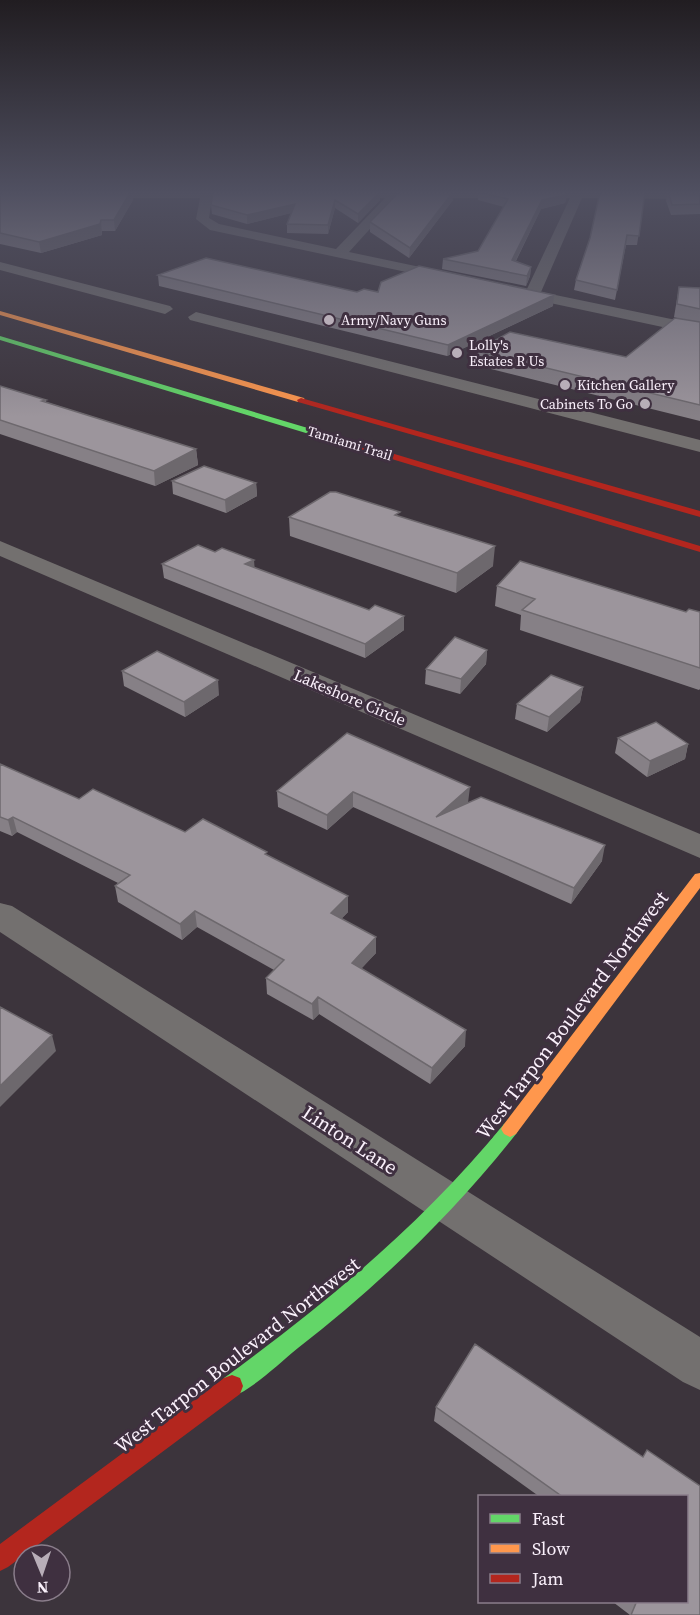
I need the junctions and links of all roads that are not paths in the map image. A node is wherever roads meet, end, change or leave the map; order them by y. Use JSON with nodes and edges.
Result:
{"nodes":[{"id":1,"x":2,"y":266,"type":"edge"},
{"id":2,"x":396,"y":266,"type":"edge"},
{"id":3,"x":545,"y":266,"type":"edge"},
{"id":4,"x":464,"y":281,"type":"edge"},
{"id":5,"x":498,"y":288,"type":"edge"},
{"id":6,"x":532,"y":295,"type":"junction"},
{"id":7,"x":0,"y":313,"type":"edge"},
{"id":8,"x":0,"y":323,"type":"edge"},
{"id":9,"x":48,"y":327,"type":"junction"},
{"id":10,"x":700,"y":330,"type":"edge"},
{"id":11,"x":0,"y":338,"type":"edge"},
{"id":12,"x":700,"y":446,"type":"edge"},
{"id":13,"x":700,"y":514,"type":"edge"},
{"id":14,"x":0,"y":548,"type":"edge"},
{"id":15,"x":700,"y":549,"type":"edge"},
{"id":16,"x":700,"y":847,"type":"edge"},
{"id":17,"x":700,"y":878,"type":"edge"},
{"id":18,"x":0,"y":915,"type":"edge"},
{"id":19,"x":449,"y":1204,"type":"junction"},
{"id":20,"x":700,"y":1365,"type":"edge"},
{"id":21,"x":0,"y":1560,"type":"edge"}],
"edges":[{"from":1,"to":12,"type":"street"},
{"from":2,"to":4,"type":"street"},
{"from":3,"to":6,"type":"street"},
{"from":5,"to":6,"type":"street"},
{"from":6,"to":10,"type":"street"},
{"from":7,"to":9,"type":"main road","name":"Tamiami Trail"},
{"from":8,"to":9,"type":"main road"},
{"from":9,"to":13,"type":"main road","name":"Tamiami Trail"},
{"from":11,"to":15,"type":"main road","name":"Tamiami Trail"},
{"from":14,"to":16,"type":"street","name":"Lakeshore Circle"},
{"from":17,"to":19,"type":"main road","name":"West Tarpon Boulevard Northwest"},
{"from":18,"to":19,"type":"street","name":"Linton Lane"},
{"from":19,"to":20,"type":"street","name":"Linton Lane"},
{"from":19,"to":21,"type":"main road","name":"West Tarpon Boulevard Northwest"}]}
